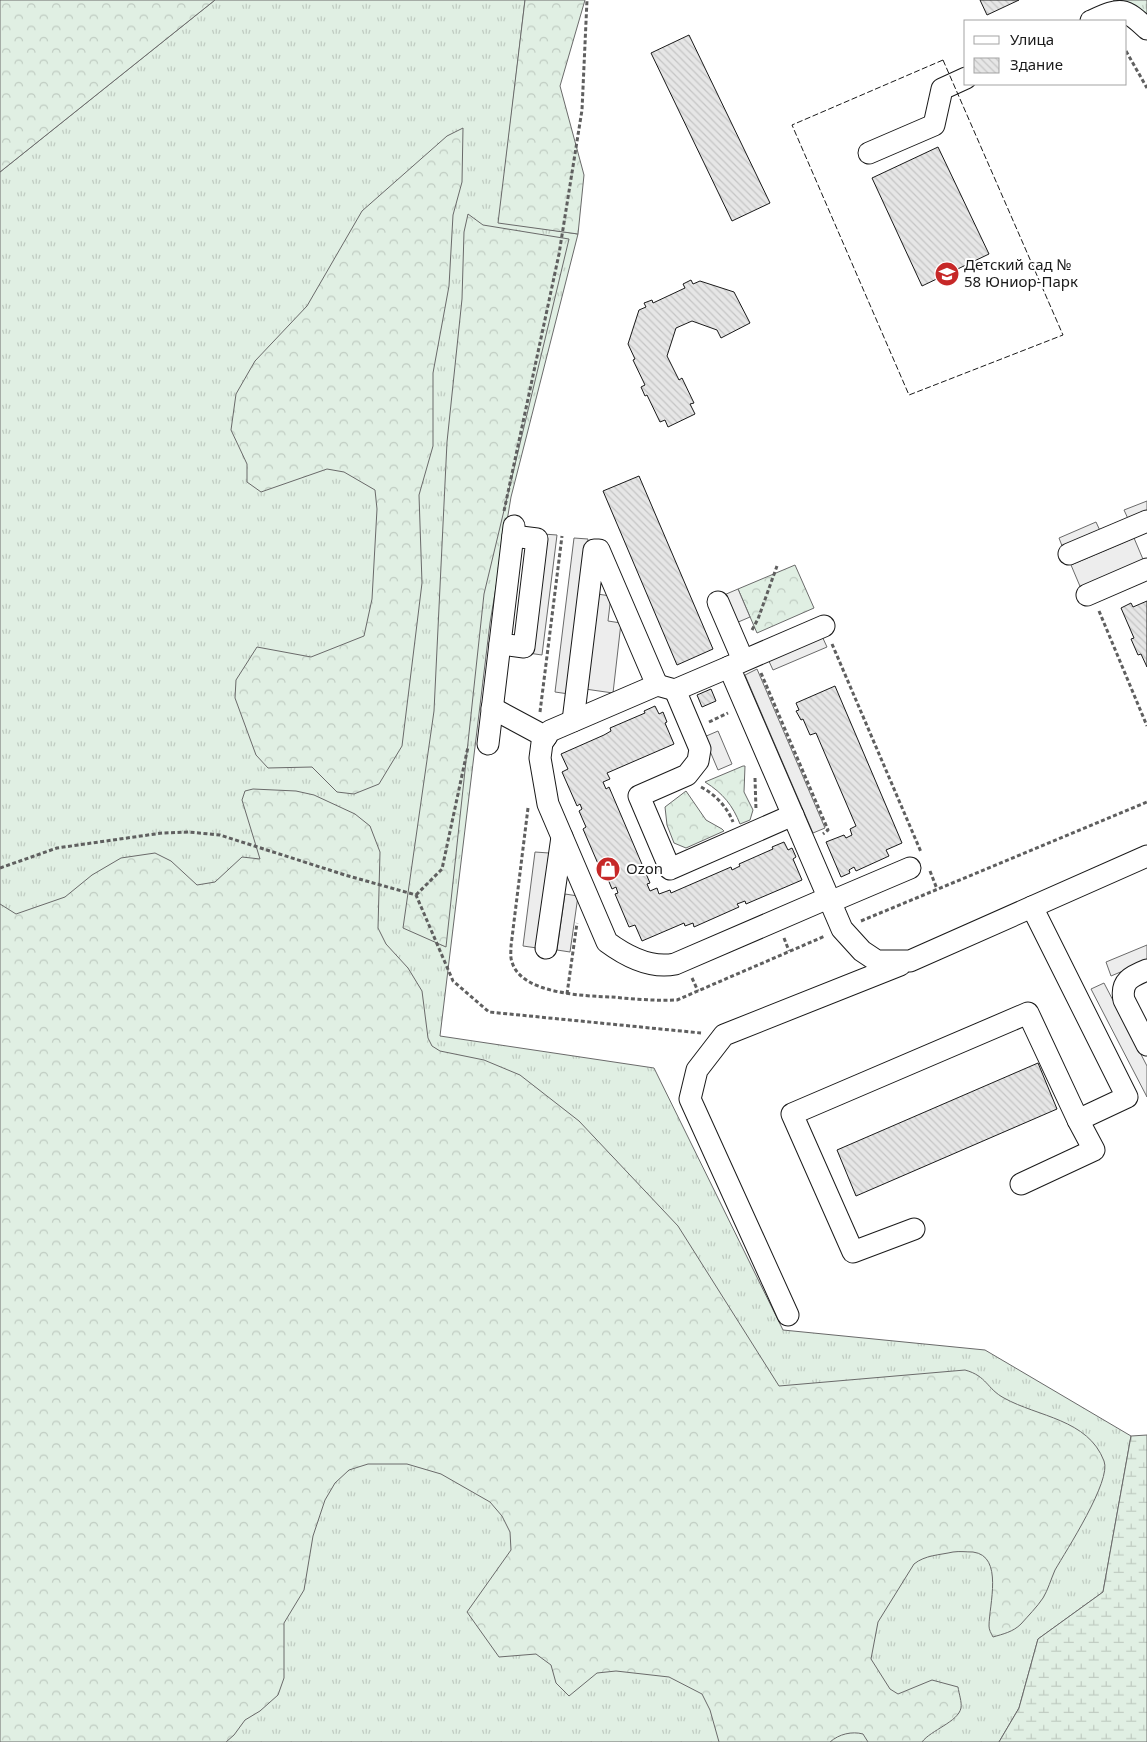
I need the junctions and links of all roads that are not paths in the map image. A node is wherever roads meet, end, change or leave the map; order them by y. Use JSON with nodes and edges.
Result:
{"nodes":[{"id":1,"x":1093,"y":20,"type":"edge"},
{"id":2,"x":1147,"y":29,"type":"edge"},
{"id":3,"x":964,"y":79,"type":"edge"},
{"id":4,"x":869,"y":153,"type":"dead end"},
{"id":5,"x":1147,"y":521,"type":"edge"},
{"id":6,"x":510,"y":527,"type":"road end"},
{"id":7,"x":1069,"y":554,"type":"dead end"},
{"id":8,"x":1147,"y":569,"type":"edge"},
{"id":9,"x":718,"y":602,"type":"dead end"},
{"id":10,"x":1093,"y":603,"type":"road end"},
{"id":11,"x":824,"y":626,"type":"road end"},
{"id":12,"x":742,"y":659,"type":"junction"},
{"id":13,"x":666,"y":687,"type":"junction"},
{"id":14,"x":492,"y":708,"type":"junction"},
{"id":15,"x":573,"y":721,"type":"junction"},
{"id":16,"x":546,"y":737,"type":"junction"},
{"id":17,"x":478,"y":742,"type":"road end"},
{"id":18,"x":793,"y":816,"type":"junction"},
{"id":19,"x":562,"y":837,"type":"junction"},
{"id":20,"x":1147,"y":856,"type":"edge"},
{"id":21,"x":920,"y":862,"type":"road end"},
{"id":22,"x":829,"y":900,"type":"junction"},
{"id":23,"x":1032,"y":907,"type":"junction"},
{"id":24,"x":546,"y":948,"type":"dead end"},
{"id":25,"x":910,"y":961,"type":"junction"},
{"id":26,"x":1147,"y":970,"type":"edge"},
{"id":27,"x":1147,"y":1045,"type":"edge"},
{"id":28,"x":1078,"y":1120,"type":"junction"},
{"id":29,"x":1021,"y":1184,"type":"dead end"},
{"id":30,"x":914,"y":1229,"type":"dead end"},
{"id":31,"x":788,"y":1315,"type":"dead end"}],
"edges":[{"from":1,"to":2,"type":"street"},
{"from":3,"to":4,"type":"street"},
{"from":5,"to":7,"type":"street"},
{"from":6,"to":14,"type":"street"},
{"from":8,"to":10,"type":"street"},
{"from":9,"to":12,"type":"street"},
{"from":11,"to":12,"type":"street"},
{"from":12,"to":13,"type":"street"},
{"from":12,"to":18,"type":"street"},
{"from":13,"to":15,"type":"street"},
{"from":13,"to":15,"type":"street"},
{"from":13,"to":18,"type":"street"},
{"from":14,"to":16,"type":"street"},
{"from":14,"to":17,"type":"street"},
{"from":15,"to":16,"type":"street"},
{"from":16,"to":19,"type":"street"},
{"from":18,"to":22,"type":"street"},
{"from":19,"to":22,"type":"street"},
{"from":19,"to":24,"type":"street"},
{"from":20,"to":23,"type":"street"},
{"from":21,"to":22,"type":"street"},
{"from":22,"to":25,"type":"street"},
{"from":23,"to":25,"type":"street"},
{"from":23,"to":28,"type":"street"},
{"from":25,"to":31,"type":"street"},
{"from":26,"to":27,"type":"street"},
{"from":28,"to":29,"type":"street"},
{"from":28,"to":30,"type":"street"}]}
